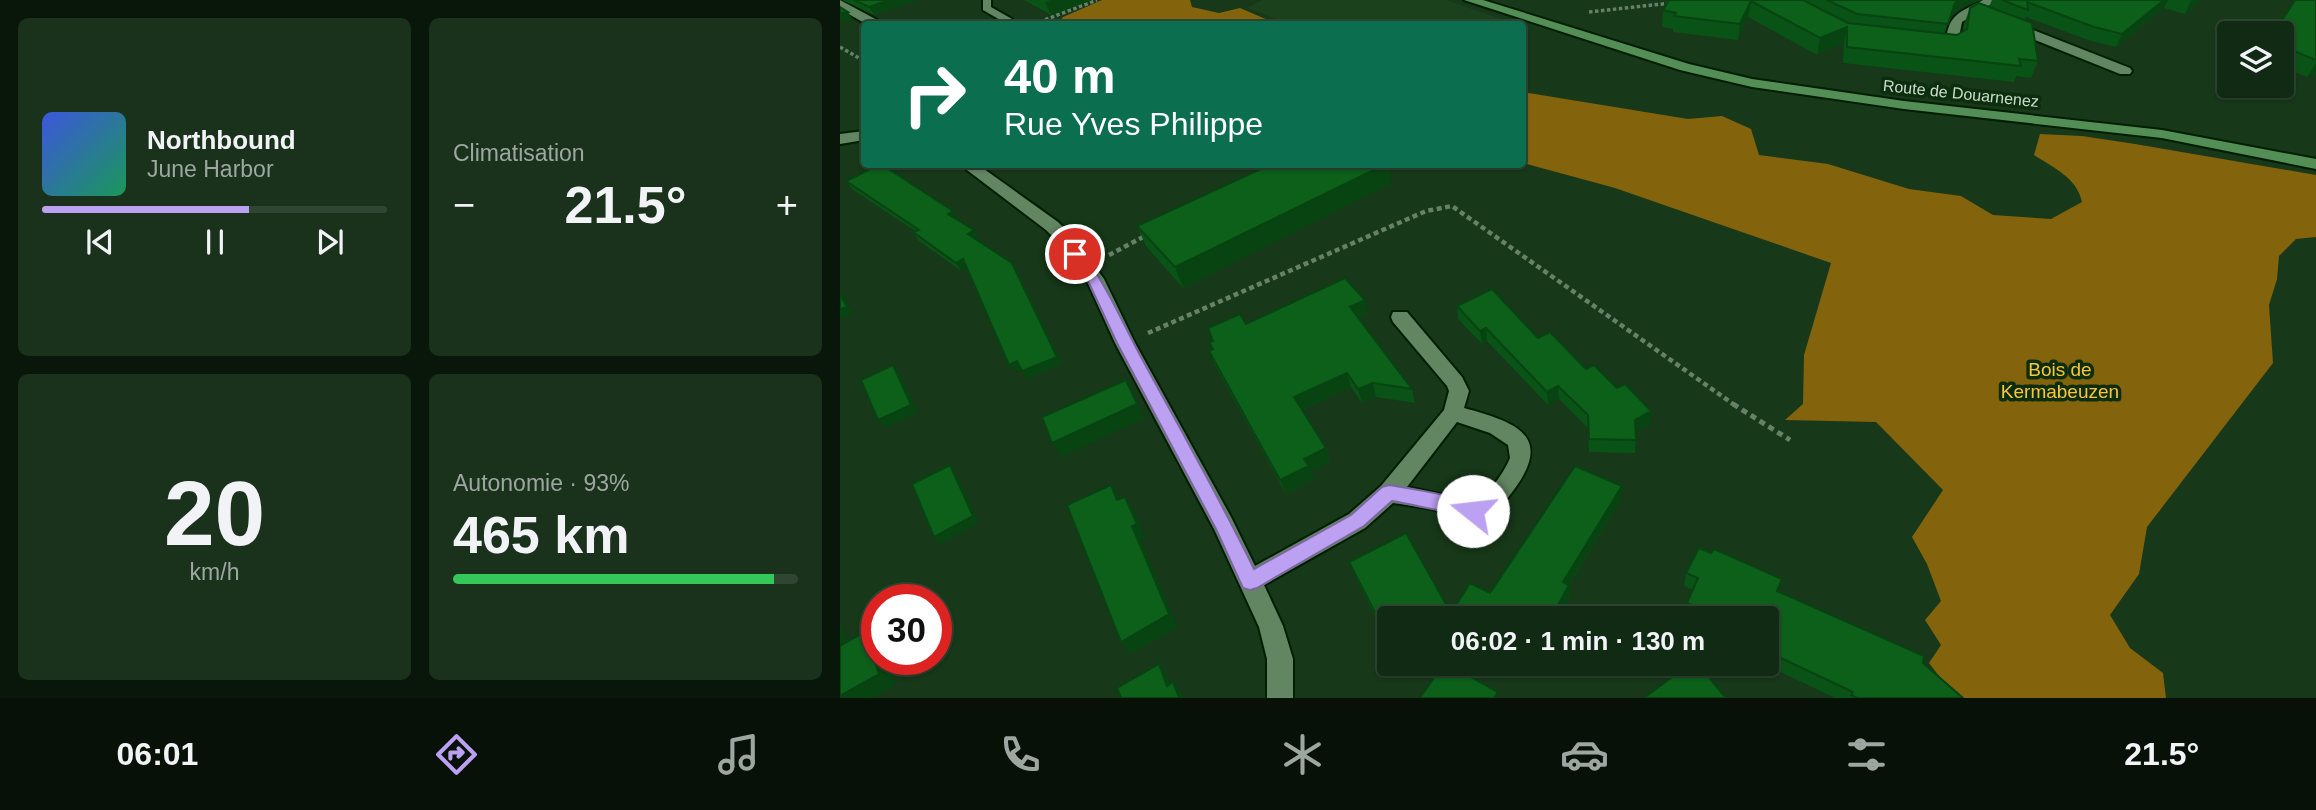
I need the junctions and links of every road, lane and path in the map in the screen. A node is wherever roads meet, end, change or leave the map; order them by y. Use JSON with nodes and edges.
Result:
{"nodes":[{"id":1,"x":987,"y":0,"type":"edge"},
{"id":2,"x":1097,"y":0,"type":"edge"},
{"id":3,"x":1471,"y":0,"type":"edge"},
{"id":4,"x":1504,"y":0,"type":"edge"},
{"id":5,"x":1956,"y":0,"type":"edge"},
{"id":6,"x":1992,"y":0,"type":"edge"},
{"id":7,"x":1675,"y":3,"type":"edge"},
{"id":8,"x":840,"y":4,"type":"edge"},
{"id":9,"x":1984,"y":14,"type":"junction"},
{"id":10,"x":1555,"y":18,"type":"junction"},
{"id":11,"x":869,"y":21,"type":"edge"},
{"id":12,"x":1009,"y":21,"type":"edge"},
{"id":13,"x":1042,"y":21,"type":"edge"},
{"id":14,"x":1606,"y":41,"type":"junction"},
{"id":15,"x":1924,"y":42,"type":"edge"},
{"id":16,"x":840,"y":47,"type":"edge"},
{"id":17,"x":861,"y":59,"type":"edge"},
{"id":18,"x":2125,"y":71,"type":"dead end"},
{"id":19,"x":861,"y":136,"type":"edge"},
{"id":20,"x":840,"y":139,"type":"edge"},
{"id":21,"x":2316,"y":164,"type":"edge"},
{"id":22,"x":972,"y":168,"type":"edge"},
{"id":23,"x":1147,"y":235,"type":"edge"},
{"id":24,"x":1087,"y":268,"type":"junction"},
{"id":25,"x":1399,"y":317,"type":"dead end"},
{"id":26,"x":1125,"y":343,"type":"junction"},
{"id":27,"x":1453,"y":413,"type":"junction"},
{"id":28,"x":1790,"y":440,"type":"dead end"},
{"id":29,"x":1389,"y":493,"type":"junction"},
{"id":30,"x":1250,"y":582,"type":"junction"},
{"id":31,"x":1280,"y":698,"type":"edge"}],
"edges":[{"from":1,"to":12,"type":"lane"},
{"from":2,"to":13,"type":"path"},
{"from":3,"to":14,"type":"main road","name":"Route de Douarnenez"},
{"from":4,"to":10,"type":"main road","name":"Route de Douarnenez"},
{"from":5,"to":9,"type":"street"},
{"from":6,"to":9,"type":"street"},
{"from":7,"to":10,"type":"path"},
{"from":8,"to":11,"type":"street"},
{"from":9,"to":15,"type":"street"},
{"from":9,"to":18,"type":"street"},
{"from":10,"to":14,"type":"main road","name":"Route de Douarnenez"},
{"from":14,"to":21,"type":"main road","name":"Route de Douarnenez"},
{"from":16,"to":17,"type":"path"},
{"from":19,"to":20,"type":"street"},
{"from":22,"to":24,"type":"street"},
{"from":23,"to":24,"type":"path"},
{"from":24,"to":26,"type":"street"},
{"from":25,"to":27,"type":"street"},
{"from":26,"to":28,"type":"path"},
{"from":26,"to":30,"type":"street"},
{"from":27,"to":29,"type":"street"},
{"from":27,"to":29,"type":"street"},
{"from":29,"to":30,"type":"street"},
{"from":30,"to":31,"type":"street"}]}
